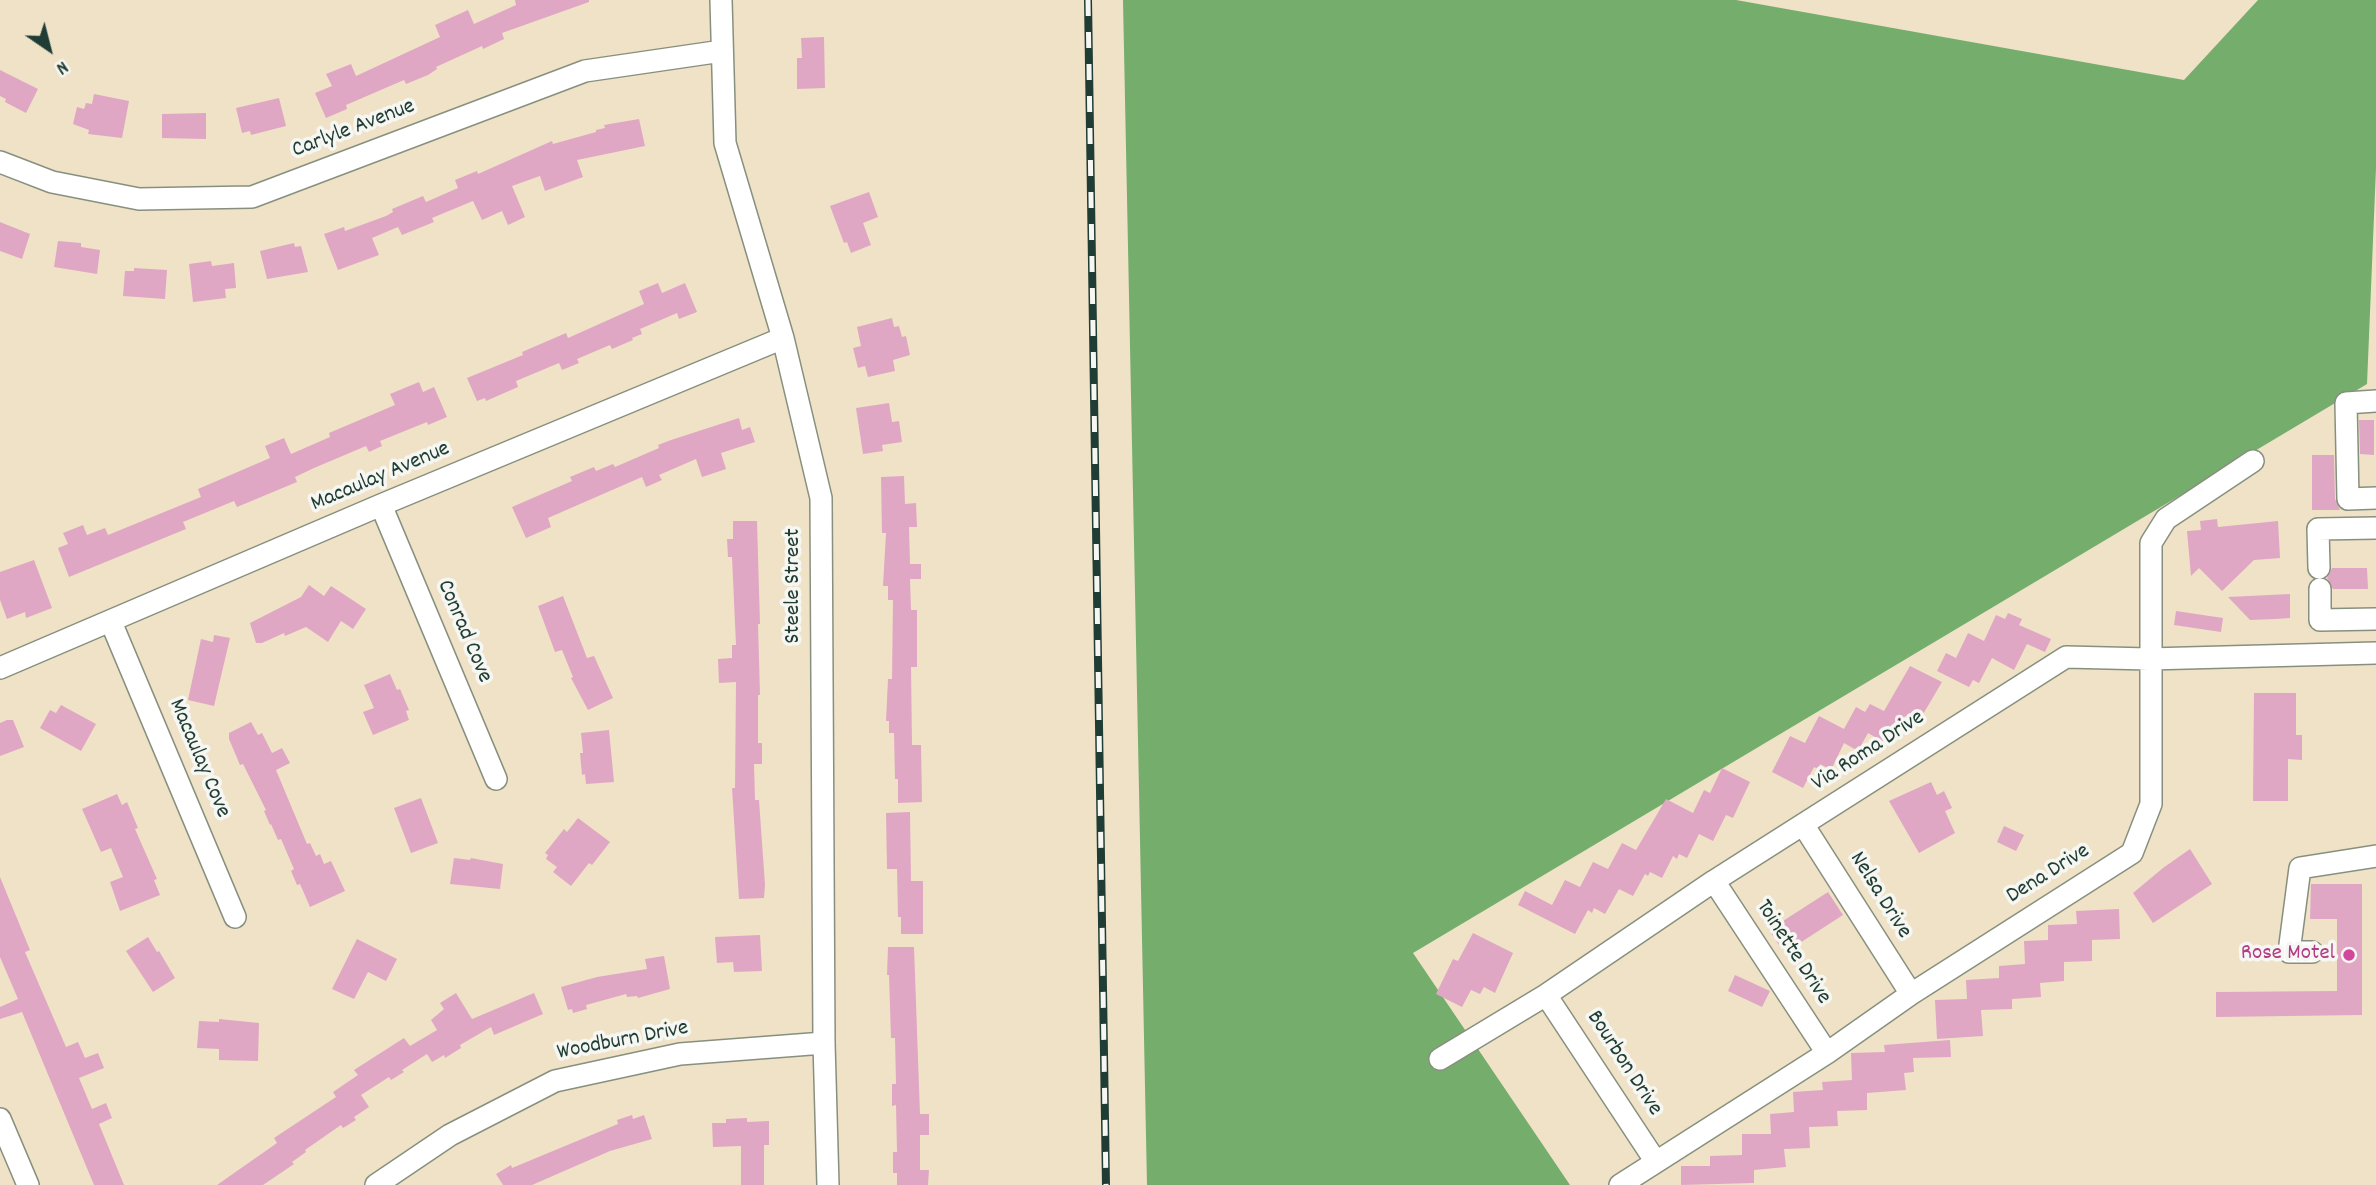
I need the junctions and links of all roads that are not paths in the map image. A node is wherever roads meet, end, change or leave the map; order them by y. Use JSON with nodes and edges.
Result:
{"nodes":[{"id":1,"x":721,"y":0,"type":"edge"},
{"id":2,"x":722,"y":51,"type":"junction"},
{"id":3,"x":0,"y":162,"type":"edge"},
{"id":4,"x":783,"y":338,"type":"junction"},
{"id":5,"x":2376,"y":401,"type":"edge"},
{"id":6,"x":2253,"y":461,"type":"dead end"},
{"id":7,"x":2376,"y":498,"type":"edge"},
{"id":8,"x":381,"y":505,"type":"junction"},
{"id":9,"x":2376,"y":528,"type":"edge"},
{"id":10,"x":2376,"y":619,"type":"edge"},
{"id":11,"x":111,"y":622,"type":"junction"},
{"id":12,"x":2376,"y":653,"type":"edge"},
{"id":13,"x":2150,"y":659,"type":"junction"},
{"id":14,"x":0,"y":668,"type":"edge"},
{"id":15,"x":496,"y":779,"type":"dead end"},
{"id":16,"x":1804,"y":826,"type":"junction"},
{"id":17,"x":2376,"y":856,"type":"edge"},
{"id":18,"x":1714,"y":881,"type":"junction"},
{"id":19,"x":235,"y":917,"type":"dead end"},
{"id":20,"x":2312,"y":952,"type":"dead end"},
{"id":21,"x":1911,"y":994,"type":"junction"},
{"id":22,"x":1546,"y":995,"type":"junction"},
{"id":23,"x":824,"y":1044,"type":"junction"},
{"id":24,"x":1827,"y":1053,"type":"junction"},
{"id":25,"x":1440,"y":1059,"type":"dead end"},
{"id":26,"x":0,"y":1119,"type":"edge"},
{"id":27,"x":1656,"y":1162,"type":"junction"},
{"id":28,"x":28,"y":1185,"type":"edge"},
{"id":29,"x":376,"y":1185,"type":"edge"},
{"id":30,"x":828,"y":1185,"type":"edge"},
{"id":31,"x":1620,"y":1185,"type":"edge"}],
"edges":[{"from":1,"to":2,"type":"street","name":"Steele Street"},
{"from":2,"to":3,"type":"street","name":"Carlyle Avenue"},
{"from":2,"to":4,"type":"street","name":"Steele Street"},
{"from":4,"to":8,"type":"street","name":"Macaulay Avenue"},
{"from":4,"to":23,"type":"street","name":"Steele Street"},
{"from":5,"to":7,"type":"street"},
{"from":6,"to":13,"type":"street","name":"Dena Drive"},
{"from":8,"to":11,"type":"street","name":"Macaulay Avenue"},
{"from":8,"to":15,"type":"street","name":"Conrad Cove"},
{"from":9,"to":10,"type":"street"},
{"from":11,"to":14,"type":"street","name":"Macaulay Avenue"},
{"from":11,"to":19,"type":"street","name":"Macaulay Cove"},
{"from":12,"to":13,"type":"street","name":"Via Roma Drive"},
{"from":13,"to":16,"type":"street","name":"Via Roma Drive"},
{"from":13,"to":21,"type":"street","name":"Dena Drive"},
{"from":16,"to":18,"type":"street","name":"Via Roma Drive"},
{"from":16,"to":21,"type":"street","name":"Nelsa Drive"},
{"from":17,"to":20,"type":"street"},
{"from":18,"to":22,"type":"street","name":"Via Roma Drive"},
{"from":18,"to":24,"type":"street","name":"Toinette Drive"},
{"from":21,"to":24,"type":"street","name":"Dena Drive"},
{"from":22,"to":25,"type":"street","name":"Via Roma Drive"},
{"from":22,"to":27,"type":"street","name":"Bourbon Drive"},
{"from":23,"to":29,"type":"street","name":"Woodburn Drive"},
{"from":23,"to":30,"type":"street","name":"Steele Street"},
{"from":24,"to":27,"type":"street","name":"Dena Drive"},
{"from":26,"to":28,"type":"street"},
{"from":27,"to":31,"type":"street","name":"Dena Drive"}]}
